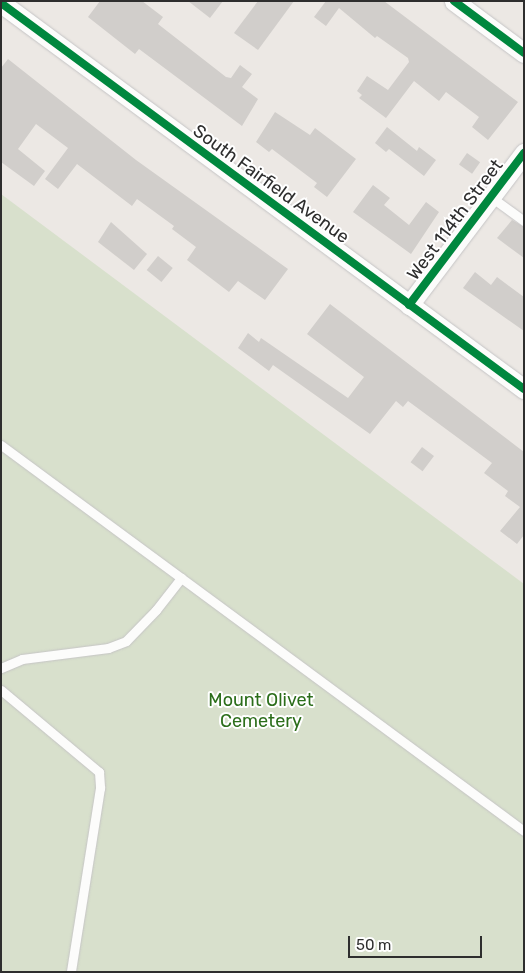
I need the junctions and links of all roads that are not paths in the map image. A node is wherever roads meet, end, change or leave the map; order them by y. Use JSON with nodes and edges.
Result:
{"nodes":[{"id":1,"x":454,"y":1,"type":"edge"},
{"id":2,"x":1,"y":3,"type":"edge"},
{"id":3,"x":524,"y":53,"type":"edge"},
{"id":4,"x":524,"y":153,"type":"edge"},
{"id":5,"x":491,"y":197,"type":"junction"},
{"id":6,"x":524,"y":221,"type":"edge"},
{"id":7,"x":409,"y":305,"type":"junction"},
{"id":8,"x":524,"y":389,"type":"edge"},
{"id":9,"x":1,"y":445,"type":"edge"},
{"id":10,"x":181,"y":578,"type":"junction"},
{"id":11,"x":1,"y":668,"type":"edge"},
{"id":12,"x":1,"y":690,"type":"edge"},
{"id":13,"x":524,"y":831,"type":"edge"},
{"id":14,"x":71,"y":972,"type":"edge"}],
"edges":[{"from":1,"to":3,"type":"street"},
{"from":2,"to":7,"type":"street","name":"South Fairfield Avenue"},
{"from":4,"to":5,"type":"street","name":"West 114th Street"},
{"from":5,"to":6,"type":"lane"},
{"from":5,"to":7,"type":"street","name":"West 114th Street"},
{"from":7,"to":8,"type":"street","name":"South Fairfield Avenue"},
{"from":9,"to":10,"type":"lane"},
{"from":10,"to":11,"type":"lane"},
{"from":10,"to":13,"type":"lane"},
{"from":12,"to":14,"type":"lane"}]}
